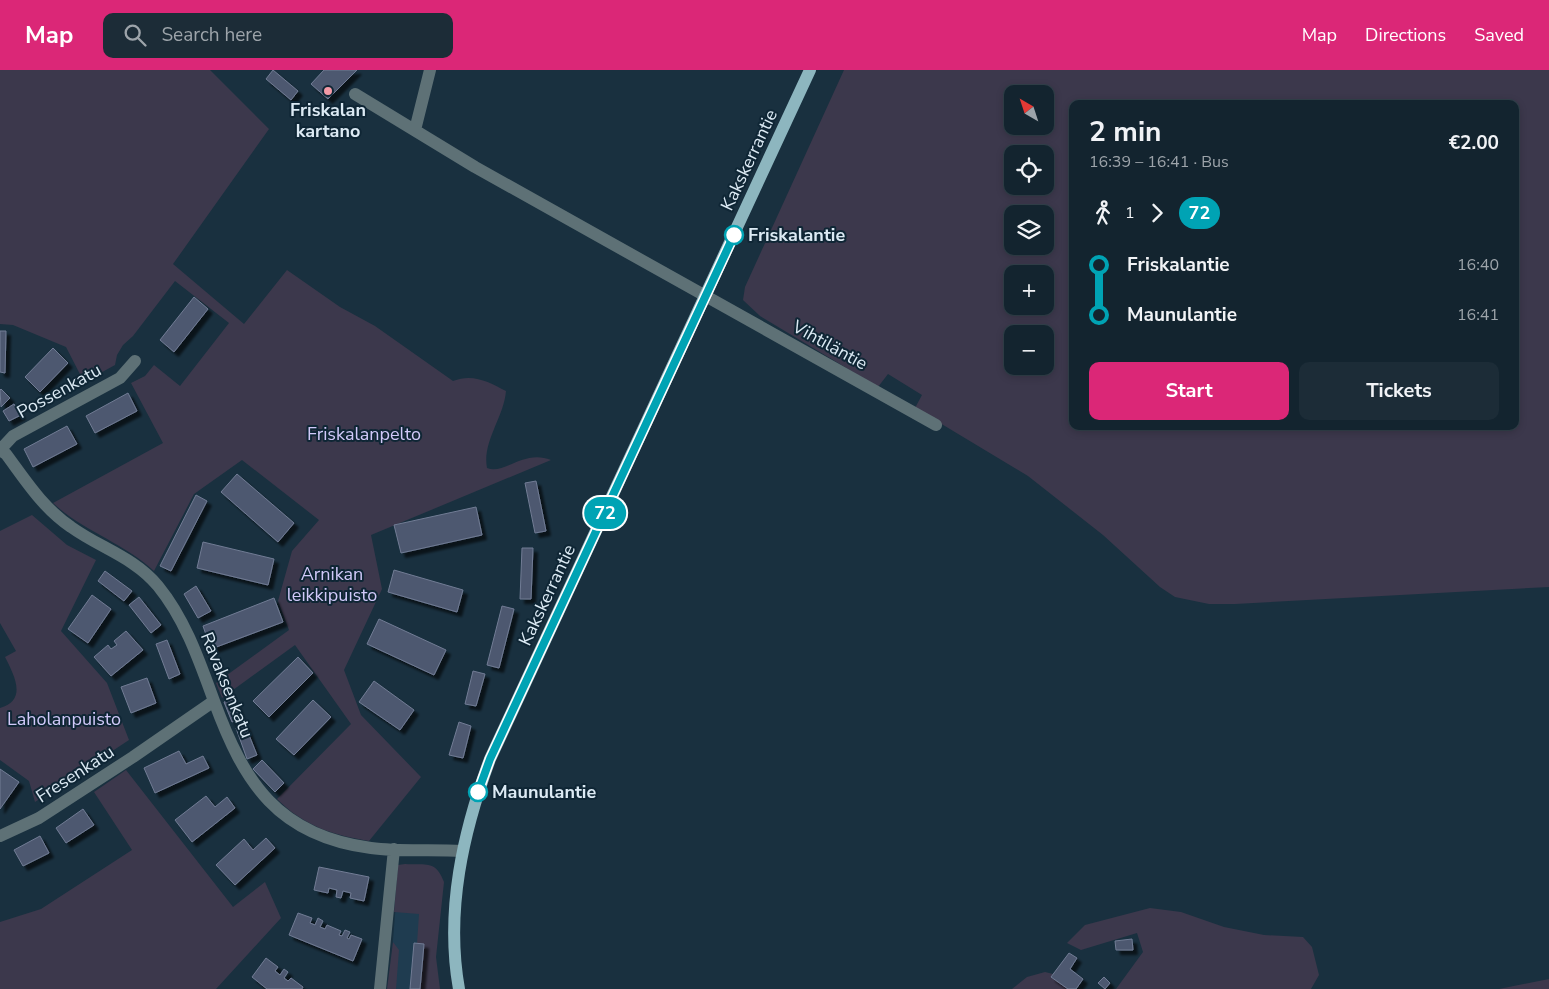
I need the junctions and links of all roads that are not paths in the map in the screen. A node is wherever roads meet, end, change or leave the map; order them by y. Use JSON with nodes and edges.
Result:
{"nodes":[{"id":1,"x":430,"y":70,"type":"edge"},
{"id":2,"x":810,"y":70,"type":"edge"},
{"id":3,"x":355,"y":94,"type":"dead end"},
{"id":4,"x":415,"y":130,"type":"junction"},
{"id":5,"x":705,"y":297,"type":"junction"},
{"id":6,"x":134,"y":361,"type":"dead end"},
{"id":7,"x":936,"y":425,"type":"dead end"},
{"id":8,"x":0,"y":450,"type":"edge"},
{"id":9,"x":214,"y":701,"type":"junction"},
{"id":10,"x":0,"y":836,"type":"edge"},
{"id":11,"x":394,"y":849,"type":"junction"},
{"id":12,"x":462,"y":851,"type":"junction"},
{"id":13,"x":380,"y":989,"type":"edge"},
{"id":14,"x":459,"y":989,"type":"edge"}],
"edges":[{"from":1,"to":4,"type":"street"},
{"from":2,"to":5,"type":"main road","name":"Kakskerrantie"},
{"from":3,"to":4,"type":"street"},
{"from":4,"to":5,"type":"street"},
{"from":5,"to":7,"type":"street","name":"Vihtiläntie"},
{"from":5,"to":12,"type":"main road","name":"Kakskerrantie"},
{"from":6,"to":8,"type":"street","name":"Possenkatu"},
{"from":8,"to":9,"type":"street","name":"Ravaksenkatu"},
{"from":9,"to":10,"type":"street","name":"Fresenkatu"},
{"from":9,"to":11,"type":"street","name":"Ravaksenkatu"},
{"from":11,"to":12,"type":"street","name":"Ravaksenkatu"},
{"from":11,"to":13,"type":"street"},
{"from":12,"to":14,"type":"main road","name":"Kakskerrantie"}]}
